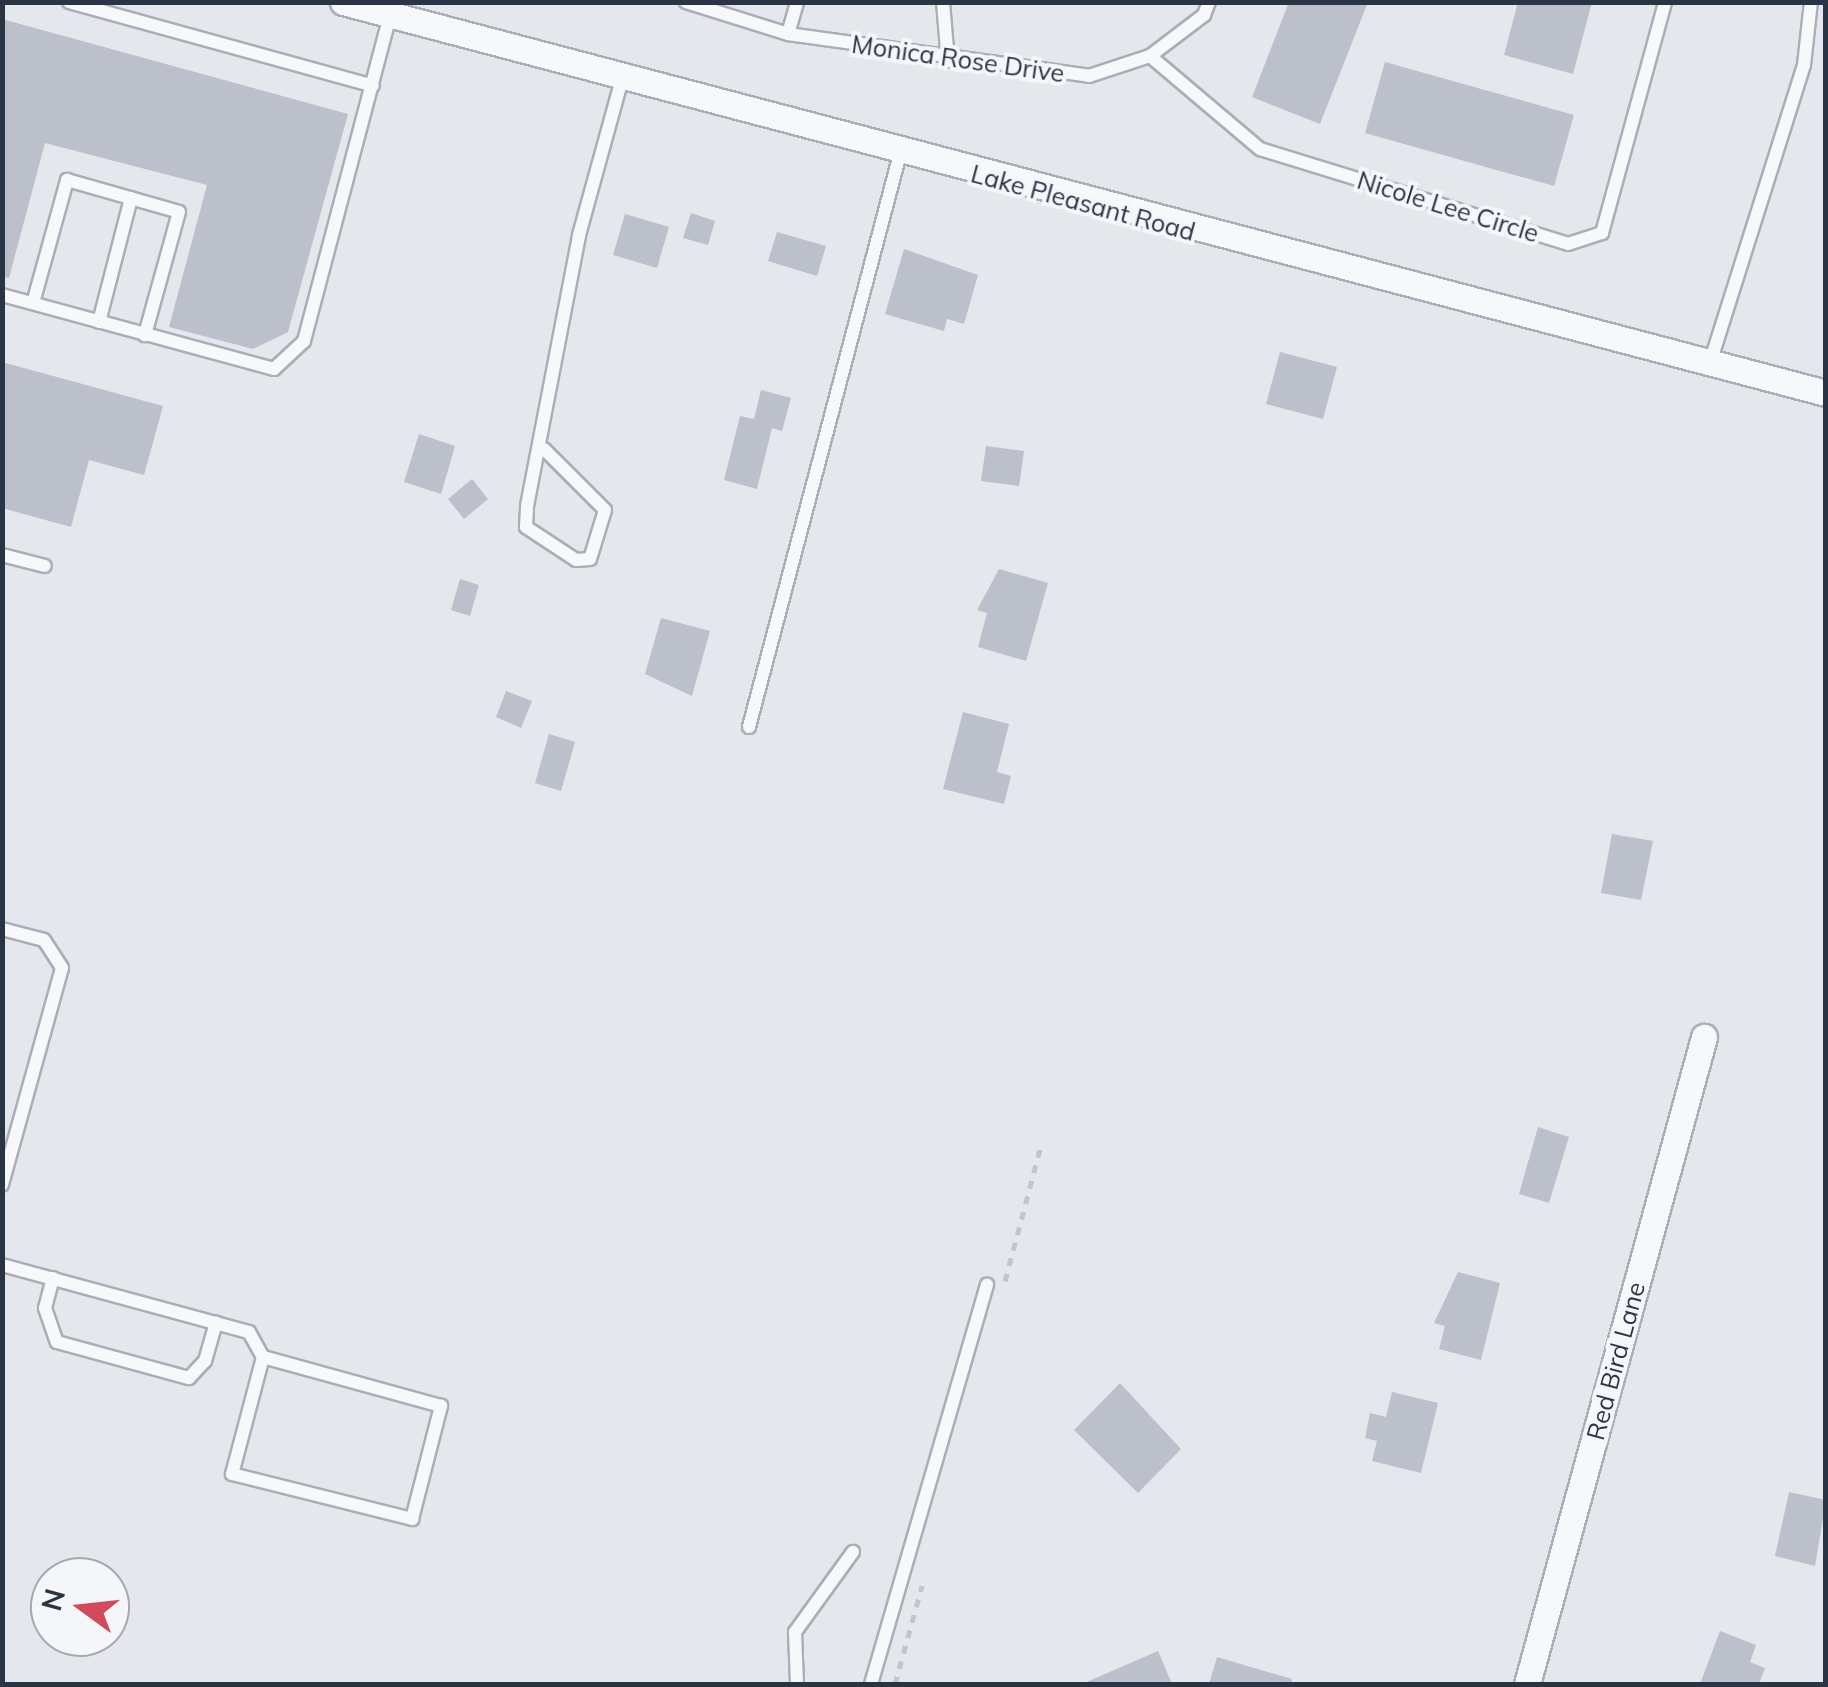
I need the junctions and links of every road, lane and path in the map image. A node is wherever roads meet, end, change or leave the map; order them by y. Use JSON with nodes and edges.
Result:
{"nodes":[{"id":1,"x":69,"y":2,"type":"edge"},
{"id":2,"x":343,"y":2,"type":"edge"},
{"id":3,"x":686,"y":2,"type":"edge"},
{"id":4,"x":796,"y":2,"type":"edge"},
{"id":5,"x":944,"y":2,"type":"edge"},
{"id":6,"x":1210,"y":2,"type":"edge"},
{"id":7,"x":1666,"y":2,"type":"edge"},
{"id":8,"x":1811,"y":2,"type":"edge"},
{"id":9,"x":390,"y":16,"type":"junction"},
{"id":10,"x":788,"y":34,"type":"junction"},
{"id":11,"x":1150,"y":56,"type":"junction"},
{"id":12,"x":948,"y":61,"type":"junction"},
{"id":13,"x":622,"y":80,"type":"junction"},
{"id":14,"x":373,"y":86,"type":"junction"},
{"id":15,"x":900,"y":154,"type":"junction"},
{"id":16,"x":132,"y":198,"type":"junction"},
{"id":17,"x":2,"y":295,"type":"edge"},
{"id":18,"x":32,"y":303,"type":"junction"},
{"id":19,"x":99,"y":322,"type":"junction"},
{"id":20,"x":146,"y":335,"type":"junction"},
{"id":21,"x":1710,"y":363,"type":"junction"},
{"id":22,"x":1826,"y":394,"type":"edge"},
{"id":23,"x":544,"y":449,"type":"junction"},
{"id":24,"x":2,"y":555,"type":"edge"},
{"id":25,"x":45,"y":566,"type":"dead end"},
{"id":26,"x":750,"y":728,"type":"dead end"},
{"id":27,"x":2,"y":929,"type":"edge"},
{"id":28,"x":1704,"y":1038,"type":"dead end"},
{"id":29,"x":2,"y":1185,"type":"edge"},
{"id":30,"x":2,"y":1264,"type":"edge"},
{"id":31,"x":52,"y":1278,"type":"junction"},
{"id":32,"x":988,"y":1285,"type":"dead end"},
{"id":33,"x":216,"y":1323,"type":"junction"},
{"id":34,"x":263,"y":1357,"type":"junction"},
{"id":35,"x":853,"y":1552,"type":"dead end"},
{"id":36,"x":797,"y":1684,"type":"edge"},
{"id":37,"x":871,"y":1684,"type":"edge"},
{"id":38,"x":1527,"y":1684,"type":"edge"}],
"edges":[{"from":1,"to":14,"type":"lane"},
{"from":2,"to":9,"type":"street","name":"Lake Pleasant Road"},
{"from":3,"to":10,"type":"lane","name":"Monica Rose Drive"},
{"from":4,"to":10,"type":"lane"},
{"from":5,"to":12,"type":"lane"},
{"from":6,"to":11,"type":"lane","name":"Monica Rose Drive"},
{"from":7,"to":11,"type":"lane","name":"Nicole Lee Circle"},
{"from":8,"to":21,"type":"lane"},
{"from":9,"to":13,"type":"street","name":"Lake Pleasant Road"},
{"from":9,"to":14,"type":"lane"},
{"from":10,"to":12,"type":"lane","name":"Monica Rose Drive"},
{"from":11,"to":12,"type":"lane","name":"Monica Rose Drive"},
{"from":13,"to":15,"type":"street","name":"Lake Pleasant Road"},
{"from":13,"to":23,"type":"lane"},
{"from":14,"to":20,"type":"lane"},
{"from":15,"to":21,"type":"street","name":"Lake Pleasant Road"},
{"from":15,"to":26,"type":"lane"},
{"from":16,"to":18,"type":"lane"},
{"from":16,"to":19,"type":"lane"},
{"from":16,"to":20,"type":"lane"},
{"from":17,"to":18,"type":"lane"},
{"from":18,"to":19,"type":"lane"},
{"from":19,"to":20,"type":"lane"},
{"from":21,"to":22,"type":"street","name":"Lake Pleasant Road"},
{"from":23,"to":23,"type":"lane"},
{"from":24,"to":25,"type":"lane"},
{"from":27,"to":29,"type":"lane"},
{"from":28,"to":38,"type":"street","name":"Red Bird Lane"},
{"from":30,"to":31,"type":"lane"},
{"from":31,"to":33,"type":"lane"},
{"from":31,"to":33,"type":"lane"},
{"from":32,"to":37,"type":"lane"},
{"from":33,"to":34,"type":"lane"},
{"from":34,"to":34,"type":"lane"},
{"from":35,"to":36,"type":"lane"}]}
